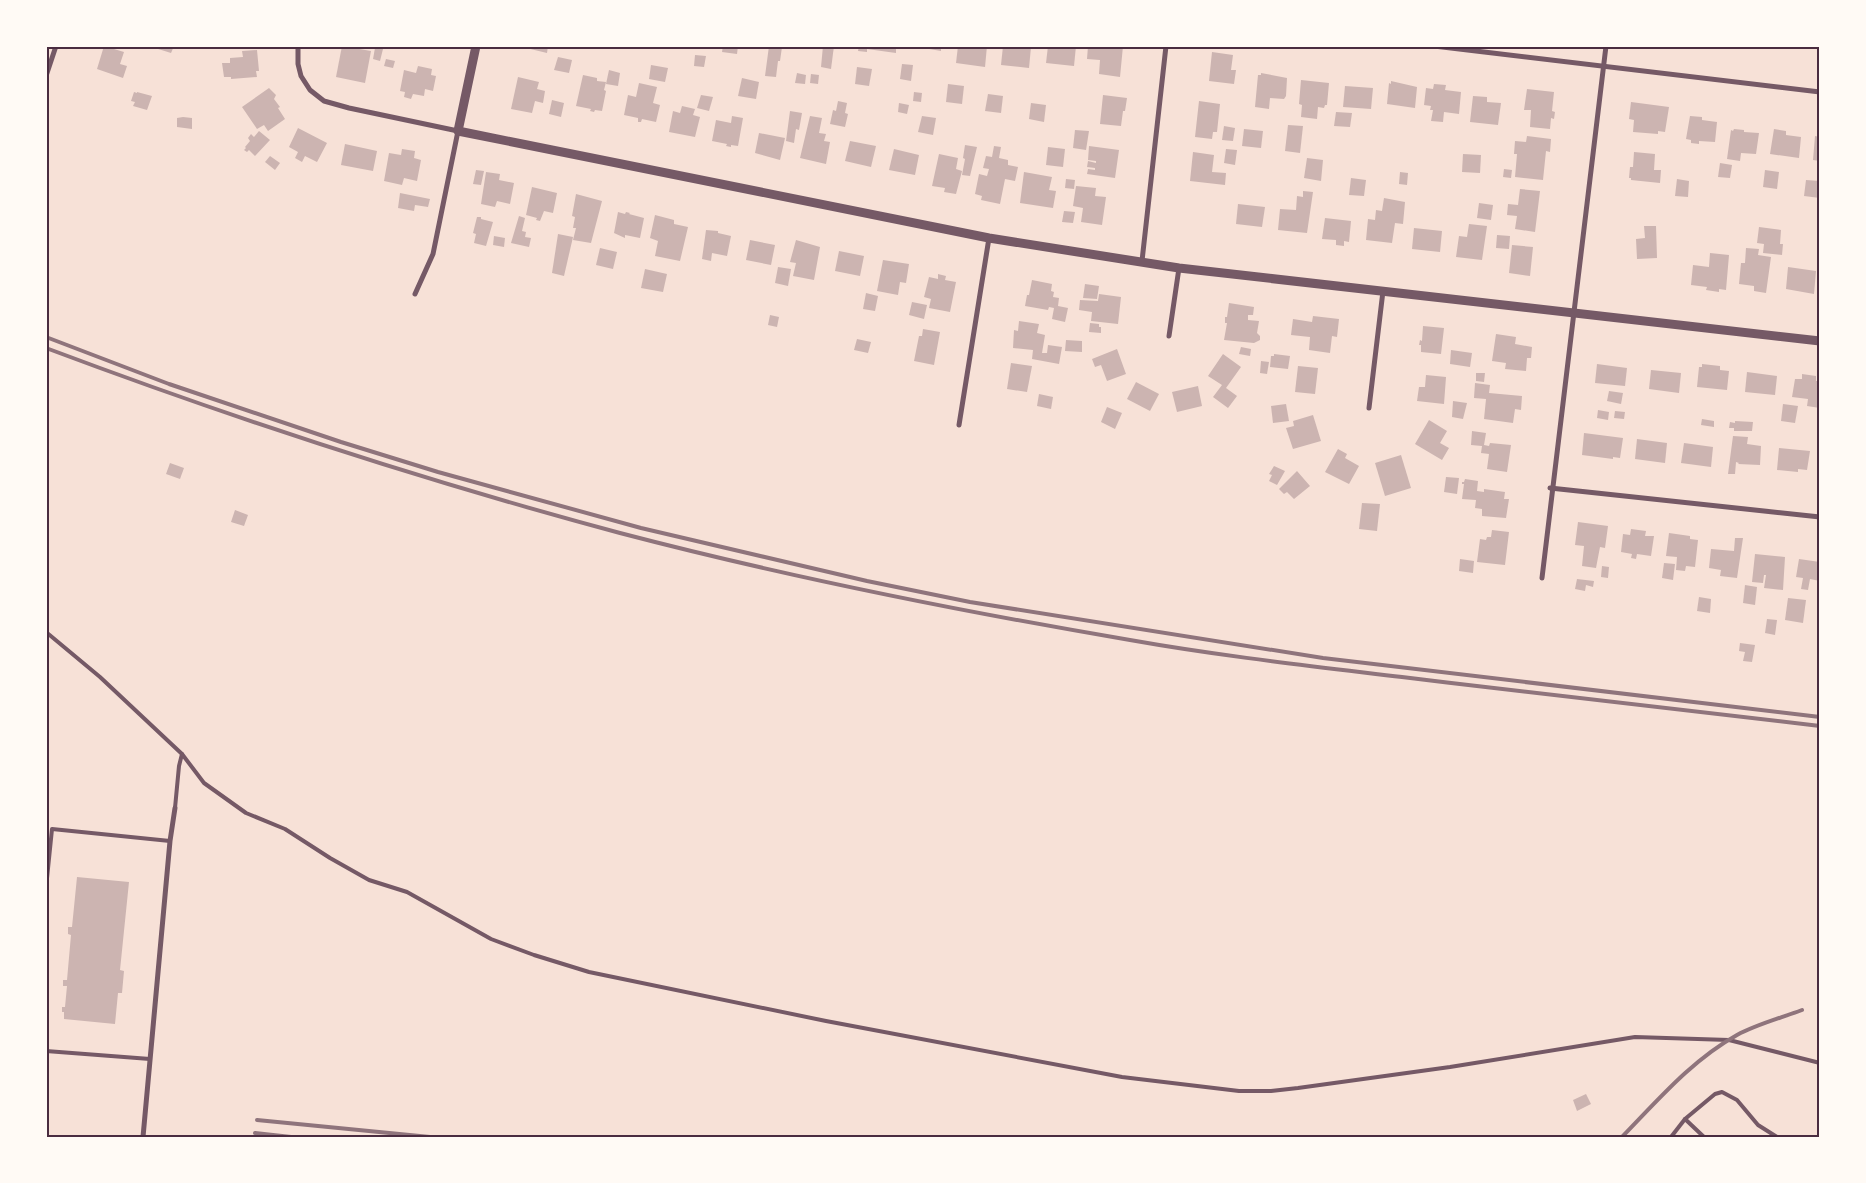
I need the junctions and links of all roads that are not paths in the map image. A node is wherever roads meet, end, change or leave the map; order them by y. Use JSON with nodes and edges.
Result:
{"nodes":[{"id":1,"x":56,"y":46,"type":"edge"},
{"id":2,"x":298,"y":46,"type":"edge"},
{"id":3,"x":476,"y":46,"type":"edge"},
{"id":4,"x":1166,"y":46,"type":"edge"},
{"id":5,"x":1434,"y":46,"type":"edge"},
{"id":6,"x":1606,"y":46,"type":"edge"},
{"id":7,"x":1604,"y":66,"type":"junction"},
{"id":8,"x":46,"y":76,"type":"edge"},
{"id":9,"x":1820,"y":92,"type":"edge"},
{"id":10,"x":458,"y":131,"type":"junction"},
{"id":11,"x":989,"y":238,"type":"junction"},
{"id":12,"x":1142,"y":262,"type":"junction"},
{"id":13,"x":1179,"y":268,"type":"junction"},
{"id":14,"x":1383,"y":290,"type":"junction"},
{"id":15,"x":415,"y":294,"type":"dead end"},
{"id":16,"x":1575,"y":312,"type":"junction"},
{"id":17,"x":1169,"y":336,"type":"dead end"},
{"id":18,"x":1820,"y":341,"type":"edge"},
{"id":19,"x":1369,"y":408,"type":"dead end"},
{"id":20,"x":959,"y":425,"type":"dead end"},
{"id":21,"x":1552,"y":488,"type":"junction"},
{"id":22,"x":1820,"y":517,"type":"edge"},
{"id":23,"x":1542,"y":578,"type":"dead end"},
{"id":24,"x":46,"y":632,"type":"edge"},
{"id":25,"x":182,"y":754,"type":"junction"},
{"id":26,"x":176,"y":808,"type":"joint"},
{"id":27,"x":170,"y":841,"type":"junction"},
{"id":28,"x":46,"y":888,"type":"edge"},
{"id":29,"x":46,"y":1051,"type":"edge"},
{"id":30,"x":150,"y":1059,"type":"junction"},
{"id":31,"x":1820,"y":1063,"type":"edge"},
{"id":32,"x":1685,"y":1119,"type":"junction"},
{"id":33,"x":143,"y":1137,"type":"edge"},
{"id":34,"x":1671,"y":1137,"type":"edge"},
{"id":35,"x":1704,"y":1137,"type":"edge"},
{"id":36,"x":1777,"y":1137,"type":"edge"}],
"edges":[{"from":1,"to":8,"type":"street"},
{"from":2,"to":10,"type":"street"},
{"from":3,"to":10,"type":"street"},
{"from":4,"to":12,"type":"street"},
{"from":5,"to":7,"type":"street"},
{"from":6,"to":7,"type":"street"},
{"from":7,"to":9,"type":"street"},
{"from":7,"to":16,"type":"street"},
{"from":10,"to":11,"type":"street"},
{"from":10,"to":15,"type":"street"},
{"from":11,"to":12,"type":"street"},
{"from":11,"to":20,"type":"street"},
{"from":12,"to":13,"type":"street"},
{"from":13,"to":14,"type":"street"},
{"from":13,"to":17,"type":"street"},
{"from":14,"to":16,"type":"street"},
{"from":14,"to":19,"type":"street"},
{"from":16,"to":18,"type":"street"},
{"from":16,"to":21,"type":"street"},
{"from":21,"to":22,"type":"street"},
{"from":21,"to":23,"type":"street"},
{"from":24,"to":25,"type":"lane"},
{"from":25,"to":26,"type":"lane"},
{"from":25,"to":31,"type":"lane"},
{"from":26,"to":27,"type":"street"},
{"from":27,"to":28,"type":"lane"},
{"from":27,"to":30,"type":"street"},
{"from":29,"to":30,"type":"lane"},
{"from":30,"to":33,"type":"street"},
{"from":32,"to":34,"type":"lane"},
{"from":32,"to":35,"type":"lane"},
{"from":32,"to":36,"type":"lane"}]}
